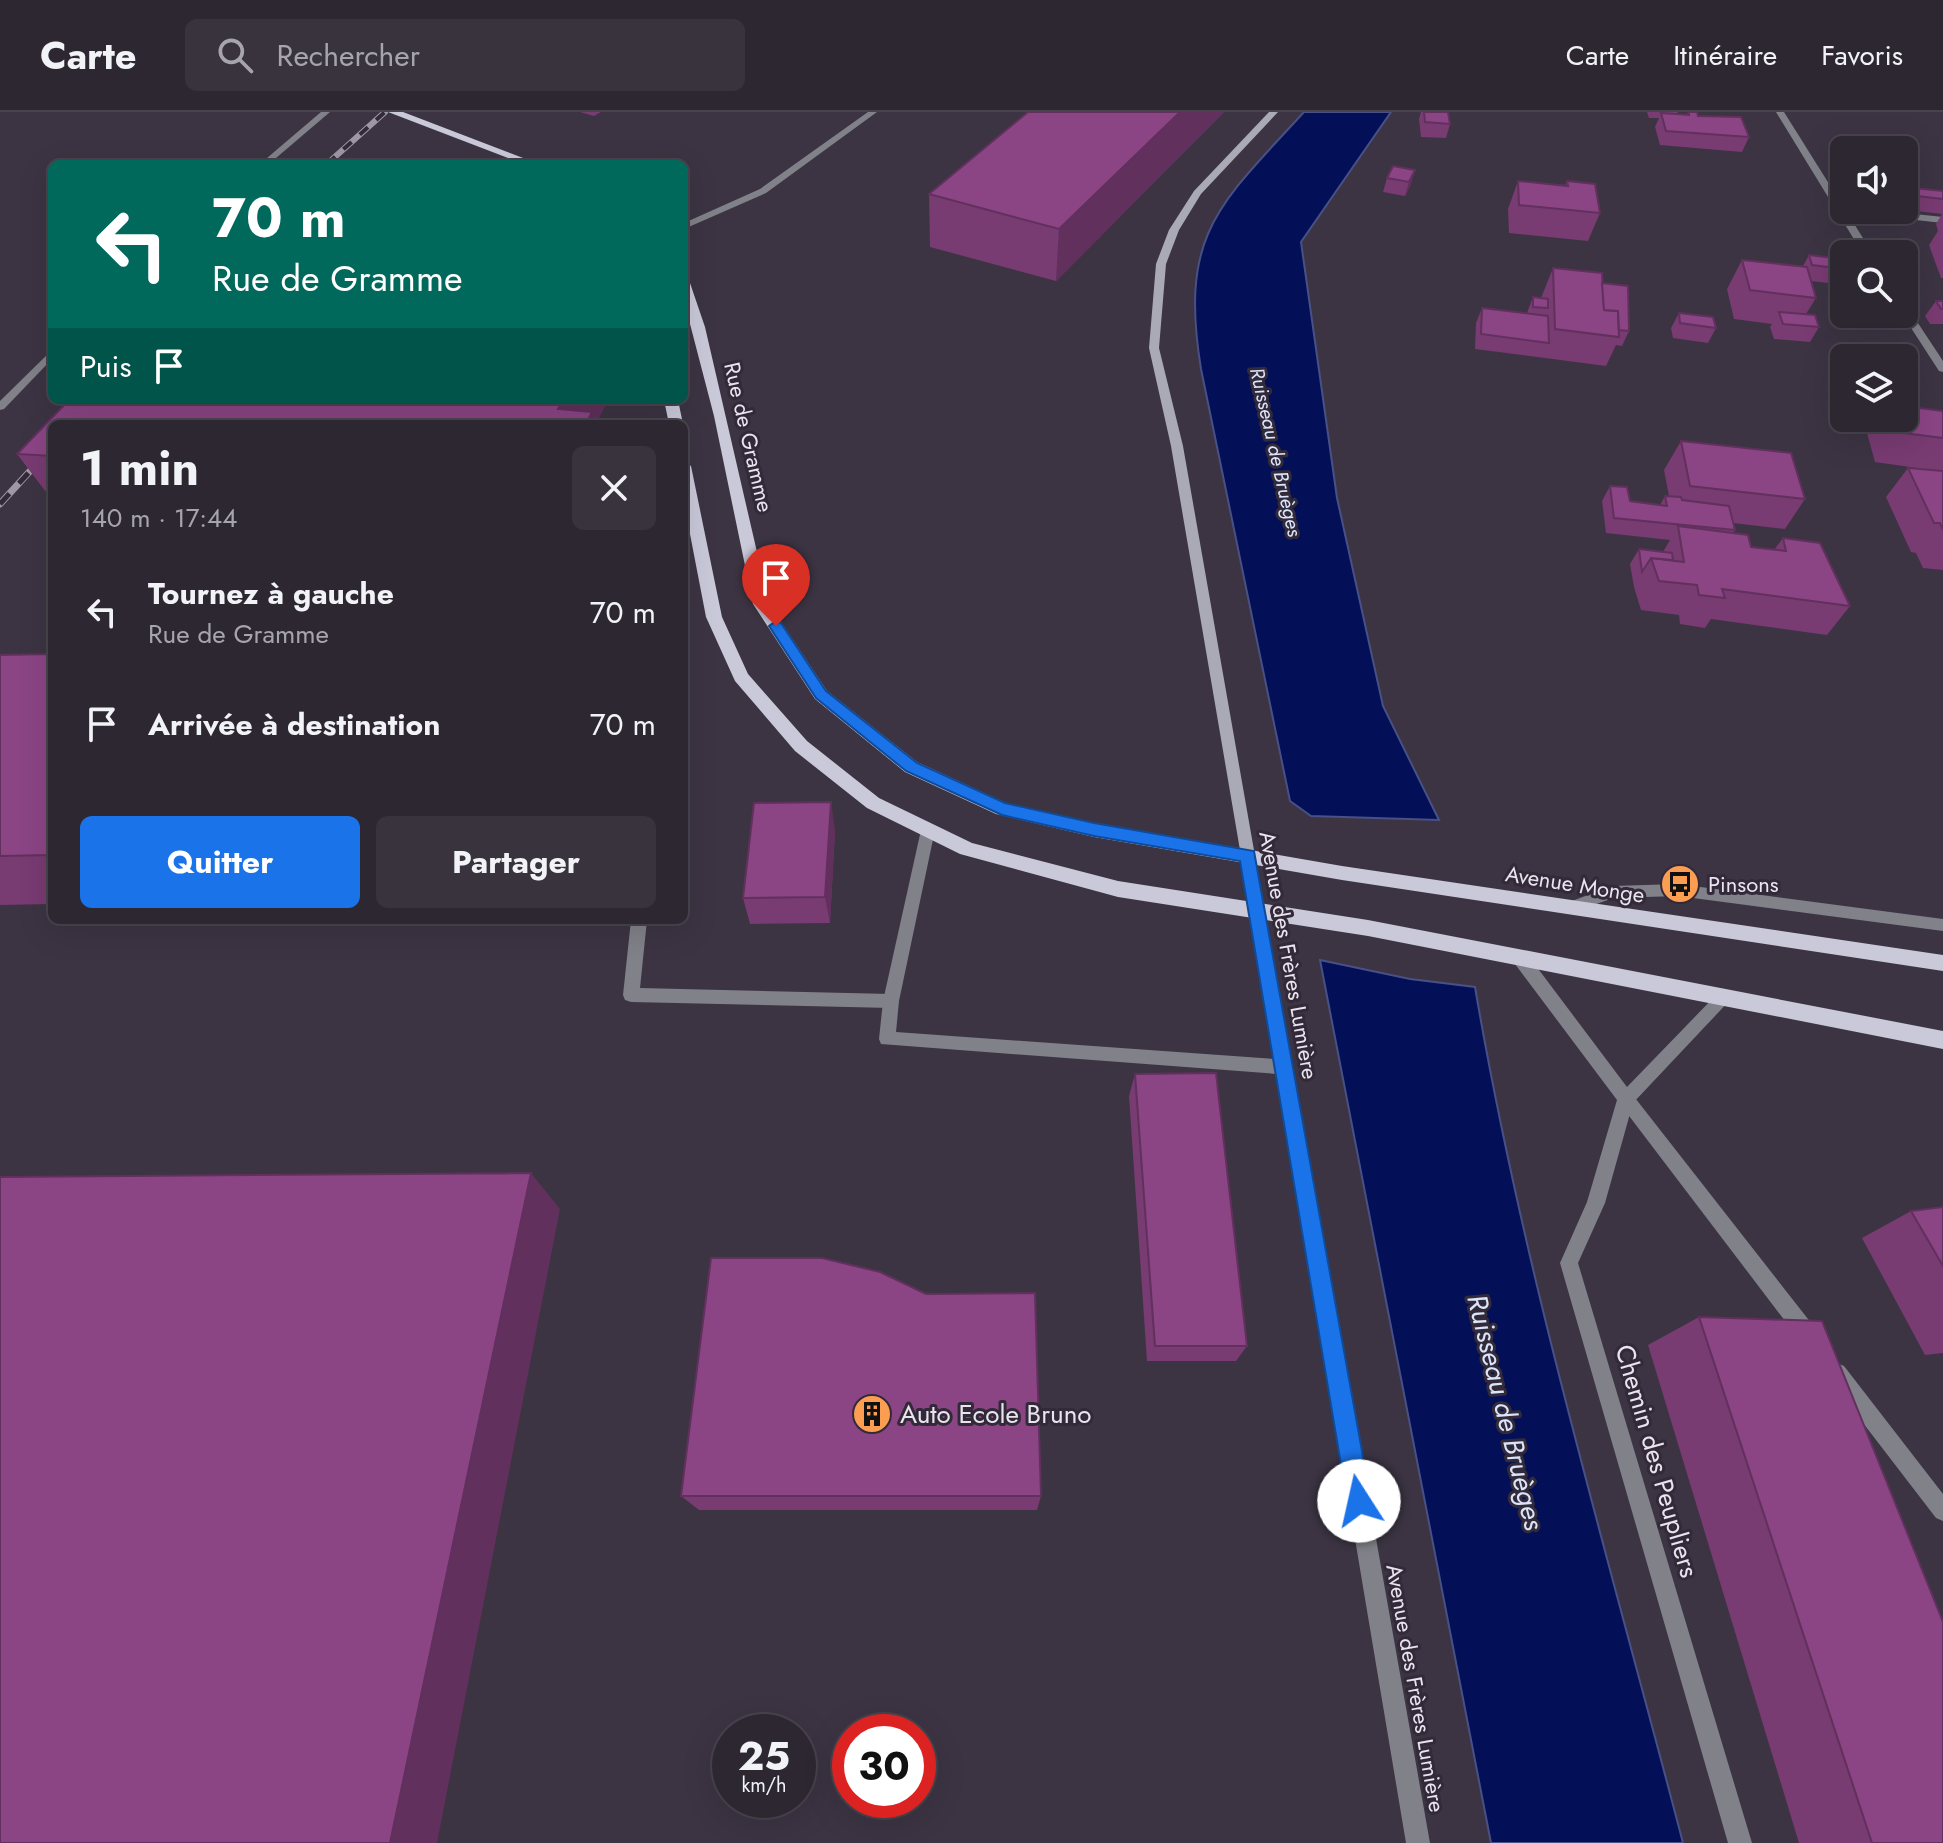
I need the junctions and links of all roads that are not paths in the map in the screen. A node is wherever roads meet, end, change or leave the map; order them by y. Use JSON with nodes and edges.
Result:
{"nodes":[{"id":1,"x":326,"y":112,"type":"edge"},
{"id":2,"x":393,"y":112,"type":"edge"},
{"id":3,"x":873,"y":112,"type":"edge"},
{"id":4,"x":1274,"y":112,"type":"edge"},
{"id":5,"x":1780,"y":112,"type":"edge"},
{"id":6,"x":437,"y":129,"type":"junction"},
{"id":7,"x":269,"y":160,"type":"edge"},
{"id":8,"x":492,"y":160,"type":"edge"},
{"id":9,"x":523,"y":160,"type":"edge"},
{"id":10,"x":1830,"y":190,"type":"edge"},
{"id":11,"x":1918,"y":217,"type":"edge"},
{"id":12,"x":1943,"y":220,"type":"edge"},
{"id":13,"x":688,"y":224,"type":"edge"},
{"id":14,"x":688,"y":295,"type":"edge"},
{"id":15,"x":1916,"y":328,"type":"edge"},
{"id":16,"x":48,"y":357,"type":"edge"},
{"id":17,"x":1943,"y":369,"type":"edge"},
{"id":18,"x":0,"y":407,"type":"edge"},
{"id":19,"x":688,"y":486,"type":"edge"},
{"id":20,"x":928,"y":830,"type":"junction"},
{"id":21,"x":1248,"y":856,"type":"junction"},
{"id":22,"x":1569,"y":908,"type":"junction"},
{"id":23,"x":1257,"y":911,"type":"junction"},
{"id":24,"x":639,"y":924,"type":"edge"},
{"id":25,"x":1943,"y":925,"type":"edge"},
{"id":26,"x":1521,"y":959,"type":"junction"},
{"id":27,"x":1943,"y":963,"type":"edge"},
{"id":28,"x":1723,"y":999,"type":"junction"},
{"id":29,"x":891,"y":1001,"type":"junction"},
{"id":30,"x":1943,"y":1040,"type":"edge"},
{"id":31,"x":1284,"y":1067,"type":"junction"},
{"id":32,"x":1626,"y":1099,"type":"junction"},
{"id":33,"x":1943,"y":1511,"type":"edge"},
{"id":34,"x":1418,"y":1843,"type":"edge"},
{"id":35,"x":1740,"y":1843,"type":"edge"}],
"edges":[{"from":1,"to":7,"type":"street"},
{"from":2,"to":6,"type":"main road"},
{"from":3,"to":13,"type":"street"},
{"from":4,"to":21,"type":"street","name":"Avenue des Frères Lumière"},
{"from":5,"to":10,"type":"street"},
{"from":6,"to":8,"type":"main road"},
{"from":6,"to":9,"type":"main road"},
{"from":11,"to":12,"type":"street"},
{"from":14,"to":21,"type":"main road","name":"Rue de Gramme"},
{"from":15,"to":17,"type":"street"},
{"from":16,"to":18,"type":"street"},
{"from":19,"to":20,"type":"main road"},
{"from":20,"to":23,"type":"main road"},
{"from":20,"to":29,"type":"street"},
{"from":21,"to":22,"type":"main road","name":"Avenue Monge"},
{"from":21,"to":23,"type":"street","name":"Avenue des Frères Lumière"},
{"from":22,"to":25,"type":"street"},
{"from":22,"to":27,"type":"main road","name":"Avenue Monge"},
{"from":23,"to":26,"type":"main road"},
{"from":23,"to":31,"type":"street","name":"Avenue des Frères Lumière"},
{"from":24,"to":29,"type":"street"},
{"from":26,"to":28,"type":"main road"},
{"from":26,"to":32,"type":"street"},
{"from":28,"to":30,"type":"main road"},
{"from":28,"to":32,"type":"street","name":"Chemin des Peupliers"},
{"from":29,"to":31,"type":"street"},
{"from":31,"to":34,"type":"street","name":"Avenue des Frères Lumière"},
{"from":32,"to":33,"type":"street"},
{"from":32,"to":35,"type":"street","name":"Chemin des Peupliers"}]}
